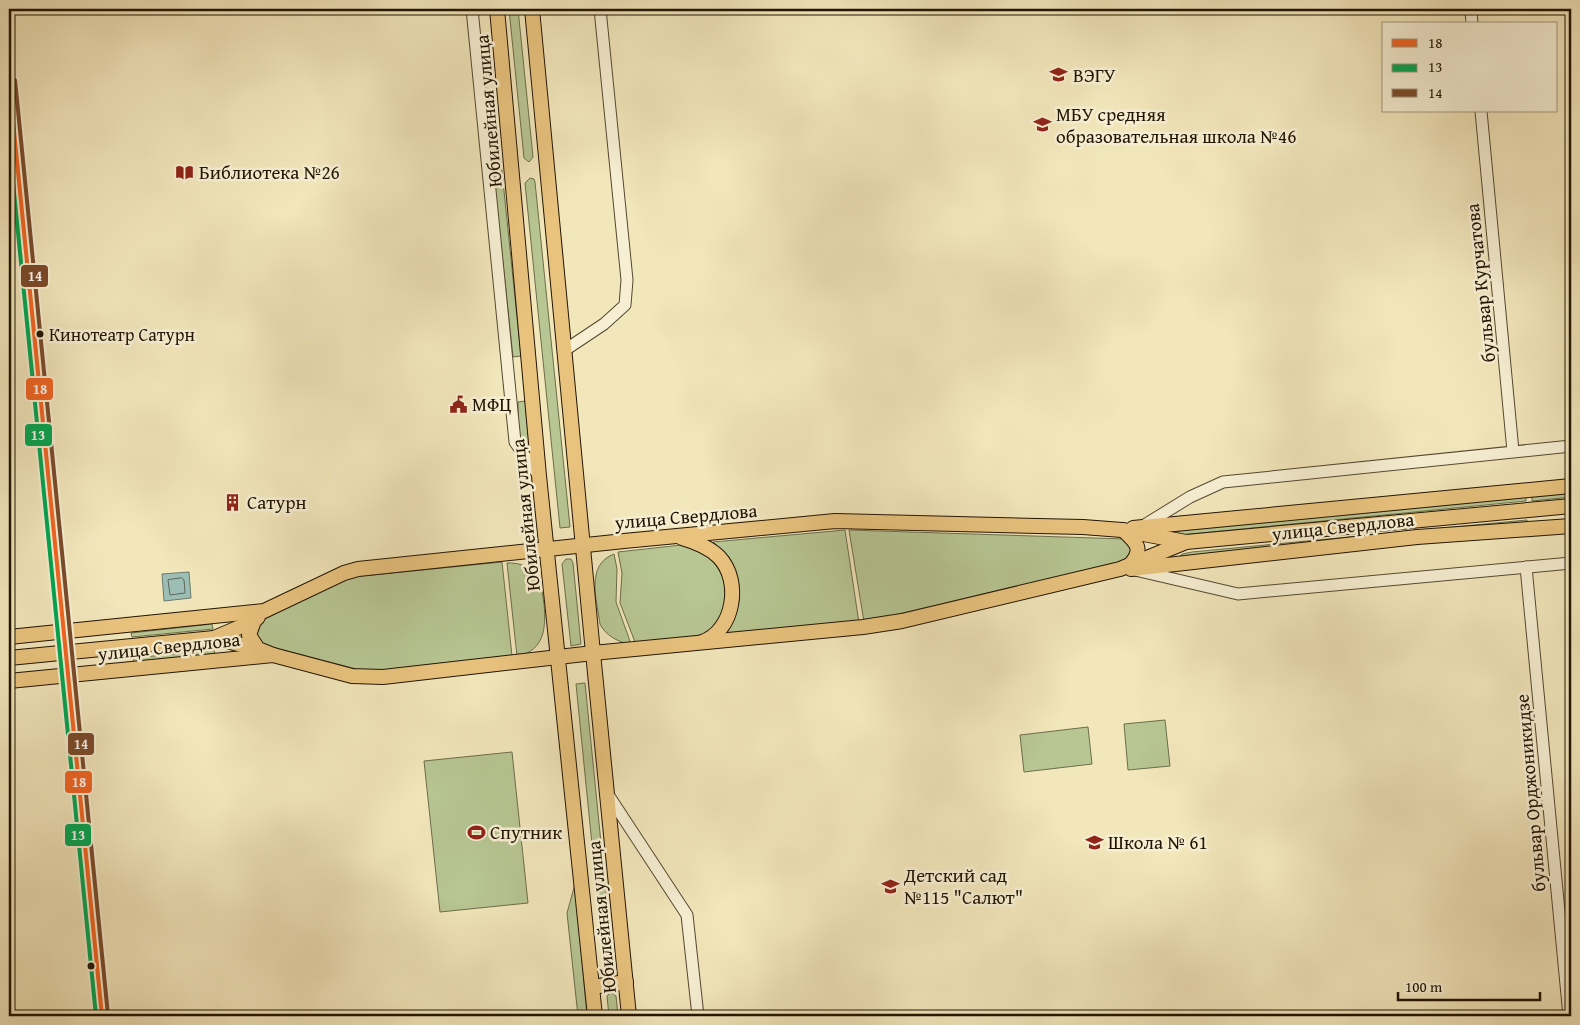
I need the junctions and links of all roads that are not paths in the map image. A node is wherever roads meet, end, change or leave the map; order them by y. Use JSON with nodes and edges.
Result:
{"nodes":[{"id":1,"x":472,"y":9,"type":"edge"},
{"id":2,"x":497,"y":9,"type":"edge"},
{"id":3,"x":532,"y":9,"type":"edge"},
{"id":4,"x":600,"y":9,"type":"edge"},
{"id":5,"x":1470,"y":9,"type":"edge"},
{"id":6,"x":1472,"y":22,"type":"edge"},
{"id":7,"x":9,"y":81,"type":"edge"},
{"id":8,"x":1480,"y":112,"type":"edge"},
{"id":9,"x":565,"y":350,"type":"junction"},
{"id":10,"x":1571,"y":446,"type":"edge"},
{"id":11,"x":1514,"y":451,"type":"junction"},
{"id":12,"x":539,"y":476,"type":"junction"},
{"id":13,"x":1571,"y":486,"type":"edge"},
{"id":14,"x":1571,"y":506,"type":"edge"},
{"id":15,"x":1143,"y":526,"type":"junction"},
{"id":16,"x":1571,"y":526,"type":"edge"},
{"id":17,"x":1122,"y":530,"type":"junction"},
{"id":18,"x":675,"y":537,"type":"junction"},
{"id":19,"x":1186,"y":542,"type":"junction"},
{"id":20,"x":584,"y":545,"type":"junction"},
{"id":21,"x":547,"y":549,"type":"junction"},
{"id":22,"x":1571,"y":562,"type":"edge"},
{"id":23,"x":1526,"y":566,"type":"junction"},
{"id":24,"x":1127,"y":568,"type":"junction"},
{"id":25,"x":259,"y":616,"type":"junction"},
{"id":26,"x":63,"y":632,"type":"junction"},
{"id":27,"x":9,"y":637,"type":"edge"},
{"id":28,"x":214,"y":638,"type":"junction"},
{"id":29,"x":694,"y":644,"type":"junction"},
{"id":30,"x":258,"y":650,"type":"junction"},
{"id":31,"x":65,"y":652,"type":"junction"},
{"id":32,"x":593,"y":653,"type":"junction"},
{"id":33,"x":273,"y":655,"type":"junction"},
{"id":34,"x":9,"y":658,"type":"edge"},
{"id":35,"x":558,"y":658,"type":"junction"},
{"id":36,"x":67,"y":675,"type":"junction"},
{"id":37,"x":9,"y":680,"type":"edge"},
{"id":38,"x":607,"y":793,"type":"junction"},
{"id":39,"x":626,"y":982,"type":"junction"},
{"id":40,"x":592,"y":987,"type":"junction"},
{"id":41,"x":102,"y":1016,"type":"edge"},
{"id":42,"x":595,"y":1016,"type":"edge"},
{"id":43,"x":630,"y":1016,"type":"edge"},
{"id":44,"x":698,"y":1016,"type":"edge"},
{"id":45,"x":1569,"y":1016,"type":"edge"}],
"edges":[{"from":1,"to":12,"type":"street"},
{"from":2,"to":12,"type":"main road","name":"Юбилейная улица"},
{"from":3,"to":9,"type":"main road","name":"Юбилейная улица"},
{"from":4,"to":9,"type":"street"},
{"from":5,"to":6,"type":"street"},
{"from":7,"to":26,"type":"main road"},
{"from":8,"to":11,"type":"street","name":"бульвар Курчатова"},
{"from":9,"to":20,"type":"main road","name":"Юбилейная улица"},
{"from":10,"to":11,"type":"street"},
{"from":11,"to":15,"type":"street"},
{"from":12,"to":21,"type":"main road","name":"Юбилейная улица"},
{"from":13,"to":15,"type":"main road","name":"улица Свердлова"},
{"from":14,"to":19,"type":"main road","name":"улица Свердлова"},
{"from":15,"to":17,"type":"main road","name":"улица Свердлова"},
{"from":16,"to":24,"type":"main road","name":"улица Свердлова"},
{"from":17,"to":18,"type":"main road","name":"улица Свердлова"},
{"from":17,"to":19,"type":"main road","name":"улица Свердлова"},
{"from":17,"to":24,"type":"main road"},
{"from":18,"to":20,"type":"main road","name":"улица Свердлова"},
{"from":18,"to":29,"type":"main road"},
{"from":19,"to":24,"type":"main road","name":"улица Свердлова"},
{"from":20,"to":21,"type":"main road","name":"улица Свердлова"},
{"from":20,"to":32,"type":"main road","name":"Юбилейная улица"},
{"from":21,"to":25,"type":"main road","name":"улица Свердлова"},
{"from":21,"to":35,"type":"main road","name":"Юбилейная улица"},
{"from":22,"to":23,"type":"street"},
{"from":23,"to":24,"type":"street"},
{"from":23,"to":45,"type":"street","name":"бульвар Орджоникидзе"},
{"from":24,"to":29,"type":"main road","name":"улица Свердлова"},
{"from":25,"to":26,"type":"main road","name":"улица Свердлова"},
{"from":25,"to":28,"type":"main road","name":"улица Свердлова"},
{"from":25,"to":30,"type":"main road","name":"улица Свердлова"},
{"from":26,"to":27,"type":"main road","name":"улица Свердлова"},
{"from":26,"to":31,"type":"main road"},
{"from":28,"to":30,"type":"main road","name":"улица Свердлова"},
{"from":28,"to":31,"type":"main road","name":"улица Свердлова"},
{"from":29,"to":32,"type":"main road","name":"улица Свердлова"},
{"from":30,"to":33,"type":"main road","name":"улица Свердлова"},
{"from":31,"to":34,"type":"main road","name":"улица Свердлова"},
{"from":31,"to":36,"type":"main road"},
{"from":32,"to":35,"type":"main road","name":"улица Свердлова"},
{"from":32,"to":38,"type":"main road","name":"Юбилейная улица"},
{"from":33,"to":35,"type":"main road","name":"улица Свердлова"},
{"from":33,"to":36,"type":"main road","name":"улица Свердлова"},
{"from":35,"to":40,"type":"main road","name":"Юбилейная улица"},
{"from":36,"to":37,"type":"main road","name":"улица Свердлова"},
{"from":36,"to":41,"type":"main road"},
{"from":38,"to":39,"type":"main road","name":"Юбилейная улица"},
{"from":38,"to":44,"type":"street"},
{"from":39,"to":40,"type":"main road"},
{"from":39,"to":43,"type":"main road","name":"Юбилейная улица"},
{"from":40,"to":42,"type":"main road","name":"Юбилейная улица"}]}
